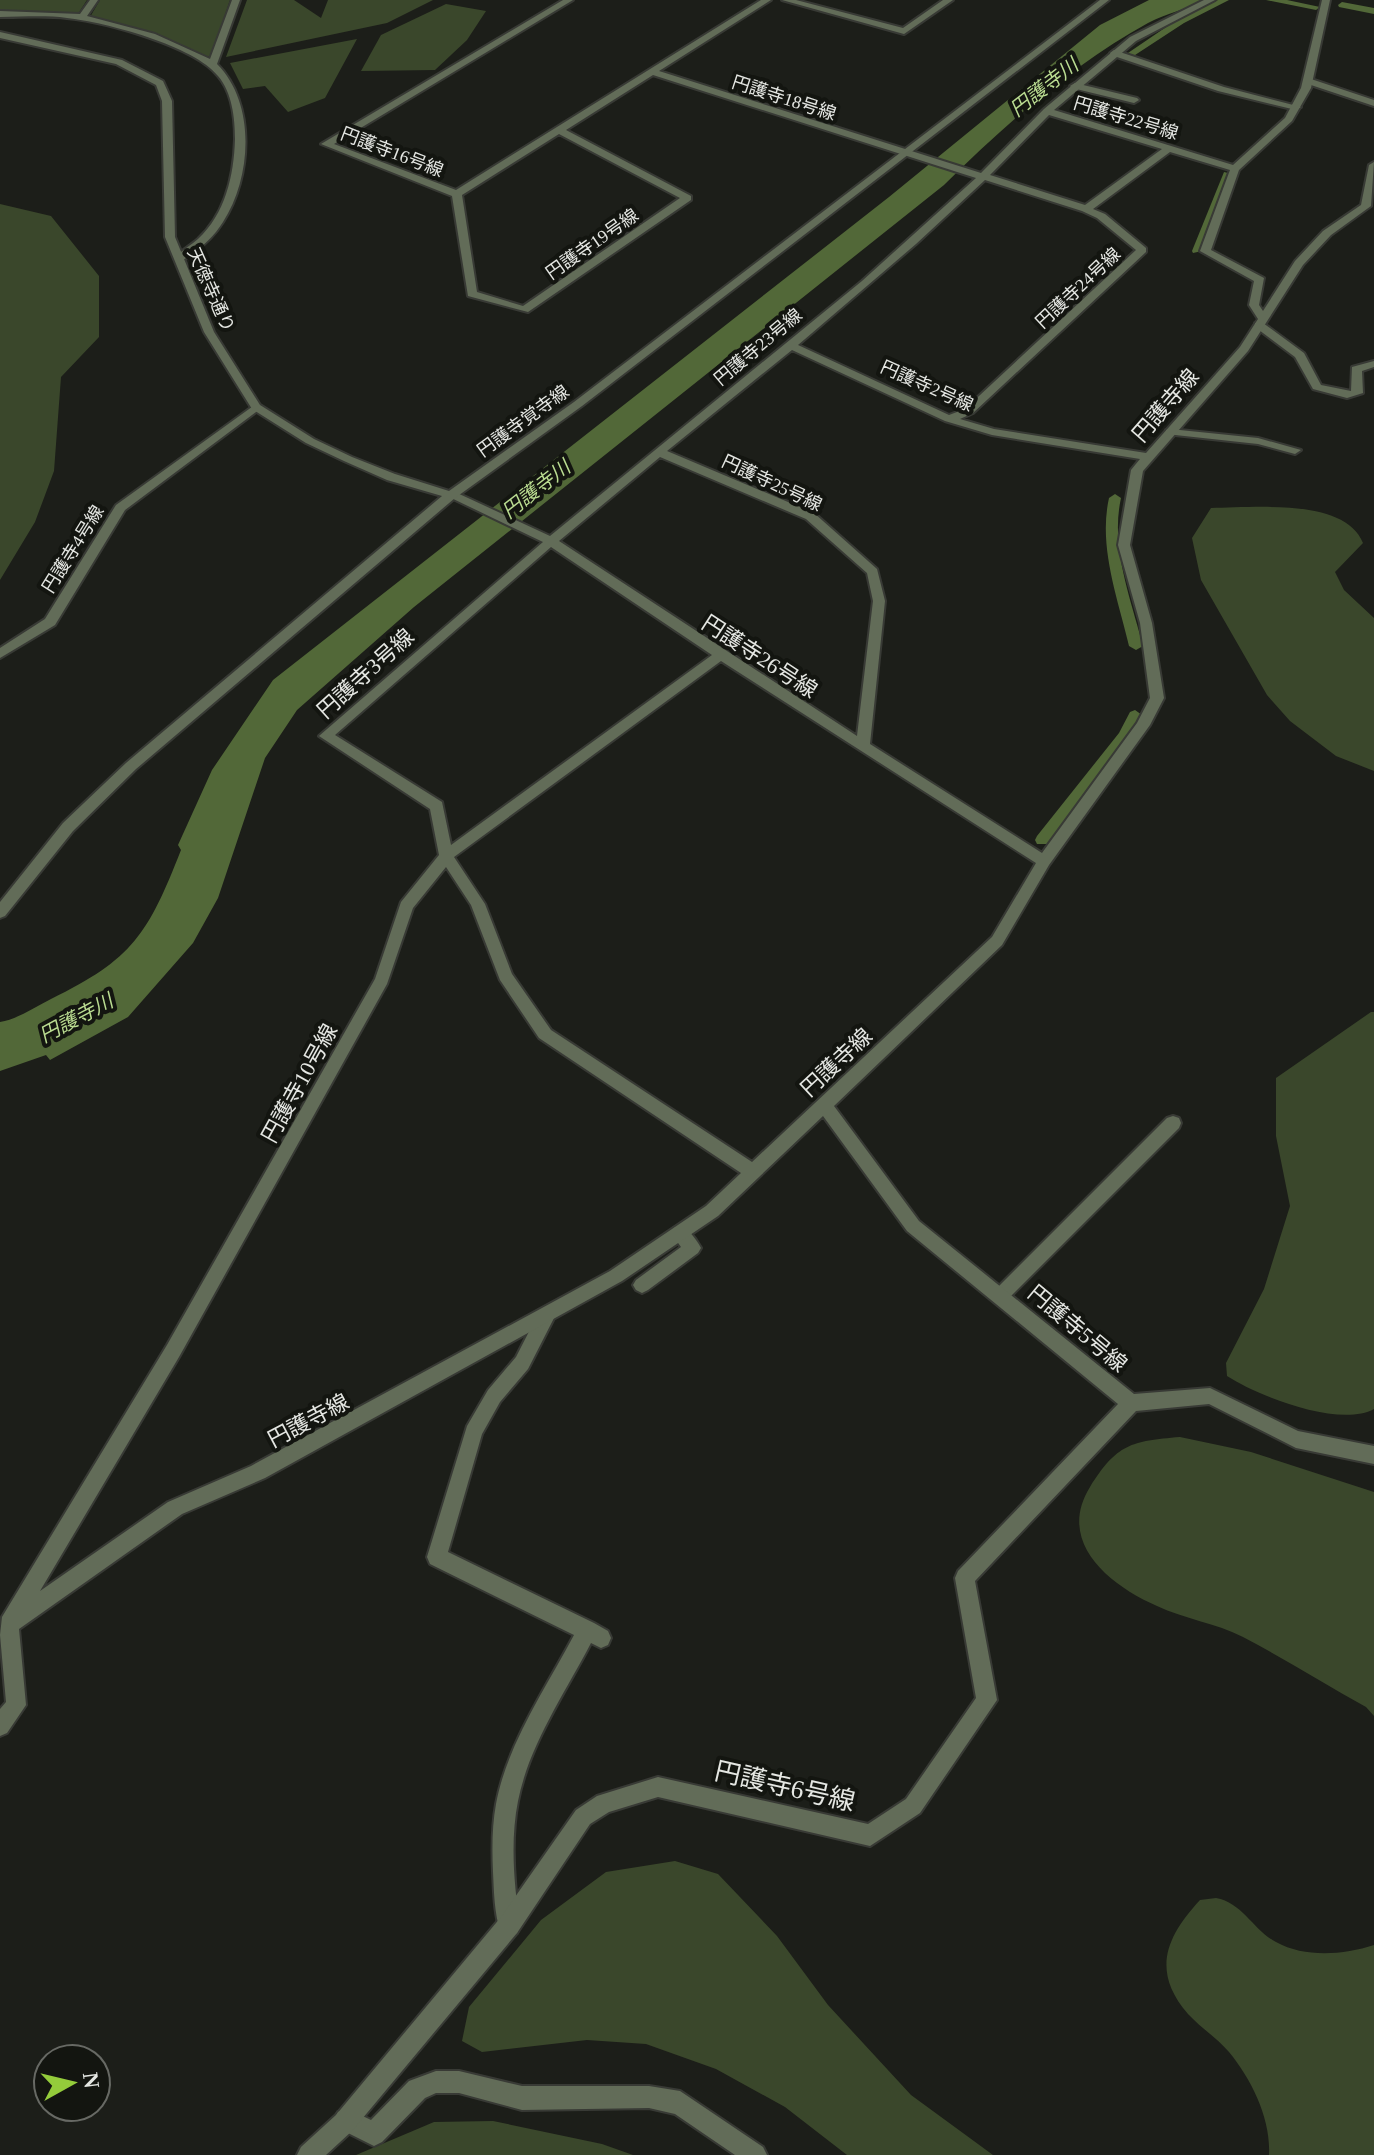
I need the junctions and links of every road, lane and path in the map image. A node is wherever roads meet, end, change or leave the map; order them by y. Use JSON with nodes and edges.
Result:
{"nodes":[{"id":1,"x":94,"y":0,"type":"edge"},
{"id":2,"x":236,"y":0,"type":"edge"},
{"id":3,"x":569,"y":0,"type":"edge"},
{"id":4,"x":767,"y":0,"type":"edge"},
{"id":5,"x":786,"y":0,"type":"edge"},
{"id":6,"x":949,"y":0,"type":"edge"},
{"id":7,"x":1105,"y":0,"type":"edge"},
{"id":8,"x":1211,"y":0,"type":"edge"},
{"id":9,"x":1326,"y":0,"type":"edge"},
{"id":10,"x":0,"y":14,"type":"edge"},
{"id":11,"x":82,"y":17,"type":"junction"},
{"id":12,"x":0,"y":35,"type":"edge"},
{"id":13,"x":1114,"y":53,"type":"junction"},
{"id":14,"x":212,"y":65,"type":"junction"},
{"id":15,"x":652,"y":72,"type":"junction"},
{"id":16,"x":1308,"y":81,"type":"junction"},
{"id":17,"x":1075,"y":86,"type":"junction"},
{"id":18,"x":1134,"y":100,"type":"dead end"},
{"id":19,"x":1374,"y":103,"type":"edge"},
{"id":20,"x":1296,"y":107,"type":"junction"},
{"id":21,"x":1047,"y":111,"type":"junction"},
{"id":22,"x":558,"y":130,"type":"junction"},
{"id":23,"x":1170,"y":148,"type":"junction"},
{"id":24,"x":907,"y":154,"type":"junction"},
{"id":25,"x":1374,"y":165,"type":"edge"},
{"id":26,"x":1235,"y":169,"type":"junction"},
{"id":27,"x":981,"y":174,"type":"junction"},
{"id":28,"x":457,"y":194,"type":"junction"},
{"id":29,"x":1086,"y":209,"type":"junction"},
{"id":30,"x":179,"y":258,"type":"junction"},
{"id":31,"x":1261,"y":322,"type":"junction"},
{"id":32,"x":790,"y":345,"type":"junction"},
{"id":33,"x":1374,"y":364,"type":"edge"},
{"id":34,"x":256,"y":407,"type":"junction"},
{"id":35,"x":949,"y":419,"type":"junction"},
{"id":36,"x":1170,"y":432,"type":"junction"},
{"id":37,"x":1295,"y":450,"type":"dead end"},
{"id":38,"x":658,"y":452,"type":"junction"},
{"id":39,"x":1149,"y":457,"type":"junction"},
{"id":40,"x":451,"y":495,"type":"junction"},
{"id":41,"x":549,"y":540,"type":"junction"},
{"id":42,"x":0,"y":654,"type":"edge"},
{"id":43,"x":721,"y":655,"type":"junction"},
{"id":44,"x":863,"y":747,"type":"junction"},
{"id":45,"x":446,"y":856,"type":"junction"},
{"id":46,"x":1044,"y":861,"type":"junction"},
{"id":47,"x":0,"y":912,"type":"edge"},
{"id":48,"x":823,"y":1104,"type":"junction"},
{"id":49,"x":1173,"y":1123,"type":"dead end"},
{"id":50,"x":752,"y":1171,"type":"junction"},
{"id":51,"x":680,"y":1233,"type":"junction"},
{"id":52,"x":642,"y":1285,"type":"dead end"},
{"id":53,"x":1001,"y":1295,"type":"junction"},
{"id":54,"x":546,"y":1316,"type":"junction"},
{"id":55,"x":1131,"y":1403,"type":"junction"},
{"id":56,"x":1374,"y":1455,"type":"edge"},
{"id":57,"x":9,"y":1624,"type":"junction"},
{"id":58,"x":0,"y":1726,"type":"edge"},
{"id":59,"x":509,"y":1925,"type":"junction"},
{"id":60,"x":346,"y":2120,"type":"junction"},
{"id":61,"x":309,"y":2155,"type":"edge"},
{"id":62,"x":755,"y":2155,"type":"edge"}],
"edges":[{"from":1,"to":11,"type":"street"},
{"from":2,"to":14,"type":"street"},
{"from":3,"to":28,"type":"street","name":"円護寺16号線"},
{"from":4,"to":15,"type":"street","name":"円護寺16号線"},
{"from":5,"to":6,"type":"street"},
{"from":7,"to":24,"type":"street","name":"円護寺覚寺線"},
{"from":8,"to":13,"type":"street"},
{"from":9,"to":16,"type":"street"},
{"from":10,"to":11,"type":"street"},
{"from":11,"to":14,"type":"street"},
{"from":12,"to":30,"type":"street","name":"天徳寺通り"},
{"from":13,"to":17,"type":"street"},
{"from":13,"to":20,"type":"street"},
{"from":14,"to":30,"type":"street"},
{"from":15,"to":22,"type":"street","name":"円護寺16号線"},
{"from":15,"to":24,"type":"street","name":"円護寺18号線"},
{"from":16,"to":19,"type":"street"},
{"from":16,"to":20,"type":"street"},
{"from":17,"to":18,"type":"street"},
{"from":17,"to":21,"type":"street"},
{"from":20,"to":26,"type":"street"},
{"from":21,"to":23,"type":"street","name":"円護寺22号線"},
{"from":21,"to":27,"type":"street","name":"円護寺22号線"},
{"from":22,"to":28,"type":"street","name":"円護寺16号線"},
{"from":22,"to":28,"type":"street","name":"円護寺19号線"},
{"from":23,"to":26,"type":"street","name":"円護寺22号線"},
{"from":23,"to":29,"type":"street"},
{"from":24,"to":27,"type":"street","name":"円護寺24号線"},
{"from":24,"to":40,"type":"street","name":"円護寺覚寺線"},
{"from":25,"to":31,"type":"street","name":"円護寺線"},
{"from":26,"to":31,"type":"street"},
{"from":27,"to":29,"type":"street","name":"円護寺24号線"},
{"from":27,"to":32,"type":"street","name":"円護寺23号線"},
{"from":29,"to":35,"type":"street","name":"円護寺24号線"},
{"from":30,"to":34,"type":"street","name":"天徳寺通り"},
{"from":31,"to":33,"type":"street"},
{"from":31,"to":36,"type":"street","name":"円護寺線"},
{"from":32,"to":35,"type":"street","name":"円護寺2号線"},
{"from":32,"to":38,"type":"street","name":"円護寺23号線"},
{"from":34,"to":40,"type":"street","name":"天徳寺通り"},
{"from":34,"to":42,"type":"street","name":"円護寺4号線"},
{"from":35,"to":39,"type":"street","name":"円護寺2号線"},
{"from":36,"to":37,"type":"street"},
{"from":36,"to":39,"type":"street","name":"円護寺線"},
{"from":38,"to":41,"type":"street","name":"円護寺23号線"},
{"from":38,"to":44,"type":"street","name":"円護寺25号線"},
{"from":39,"to":46,"type":"street","name":"円護寺線"},
{"from":40,"to":41,"type":"street","name":"円護寺26号線"},
{"from":40,"to":47,"type":"street","name":"円護寺覚寺線"},
{"from":41,"to":43,"type":"street","name":"円護寺26号線"},
{"from":41,"to":45,"type":"street","name":"円護寺3号線"},
{"from":43,"to":44,"type":"street","name":"円護寺26号線"},
{"from":43,"to":45,"type":"street","name":"円護寺10号線"},
{"from":44,"to":46,"type":"street","name":"円護寺26号線"},
{"from":45,"to":50,"type":"street","name":"円護寺3号線"},
{"from":45,"to":57,"type":"street","name":"円護寺10号線"},
{"from":46,"to":48,"type":"street","name":"円護寺線"},
{"from":48,"to":50,"type":"street","name":"円護寺線"},
{"from":48,"to":53,"type":"street","name":"円護寺5号線"},
{"from":49,"to":53,"type":"street"},
{"from":50,"to":51,"type":"street","name":"円護寺線"},
{"from":51,"to":52,"type":"street"},
{"from":51,"to":54,"type":"street","name":"円護寺線"},
{"from":53,"to":55,"type":"street","name":"円護寺5号線"},
{"from":54,"to":57,"type":"street","name":"円護寺線"},
{"from":54,"to":59,"type":"street"},
{"from":55,"to":56,"type":"street","name":"円護寺5号線"},
{"from":55,"to":59,"type":"street","name":"円護寺6号線"},
{"from":57,"to":58,"type":"street"},
{"from":59,"to":60,"type":"street","name":"円護寺6号線"},
{"from":60,"to":61,"type":"street","name":"円護寺6号線"},
{"from":60,"to":62,"type":"street"}]}
